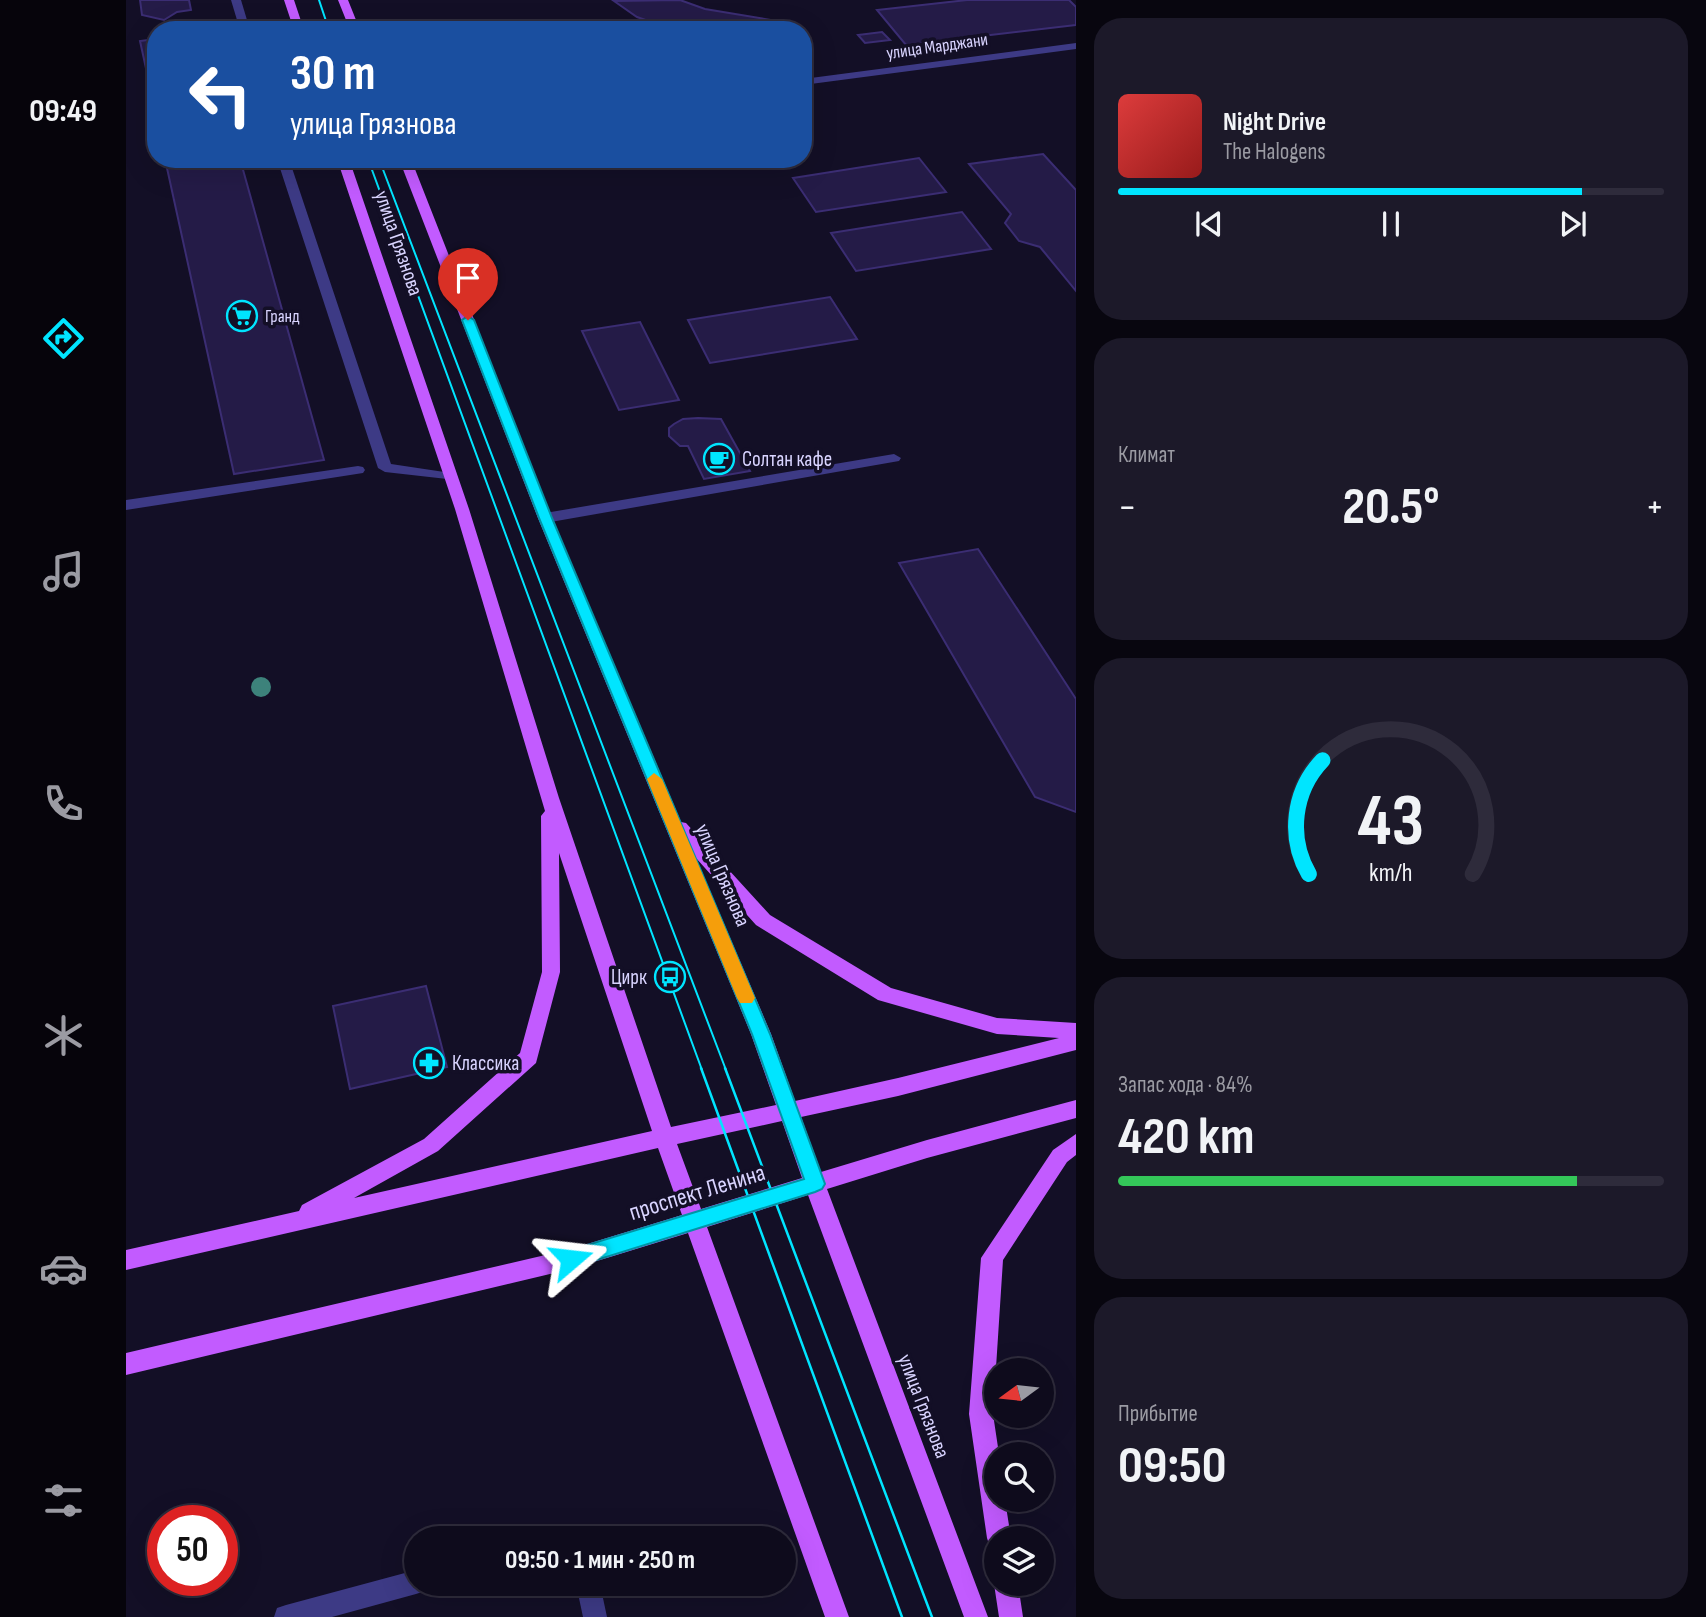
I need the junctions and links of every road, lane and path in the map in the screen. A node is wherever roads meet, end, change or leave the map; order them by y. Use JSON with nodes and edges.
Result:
{"nodes":[{"id":1,"x":236,"y":0,"type":"edge"},
{"id":2,"x":289,"y":0,"type":"edge"},
{"id":3,"x":343,"y":0,"type":"edge"},
{"id":4,"x":242,"y":21,"type":"edge"},
{"id":5,"x":296,"y":21,"type":"edge"},
{"id":6,"x":351,"y":21,"type":"edge"},
{"id":7,"x":1076,"y":46,"type":"edge"},
{"id":8,"x":812,"y":81,"type":"edge"},
{"id":9,"x":286,"y":168,"type":"edge"},
{"id":10,"x":346,"y":168,"type":"edge"},
{"id":11,"x":409,"y":168,"type":"edge"},
{"id":12,"x":894,"y":458,"type":"dead end"},
{"id":13,"x":358,"y":470,"type":"dead end"},
{"id":14,"x":451,"y":477,"type":"junction"},
{"id":15,"x":126,"y":505,"type":"edge"},
{"id":16,"x":545,"y":518,"type":"junction"},
{"id":17,"x":550,"y":798,"type":"junction"},
{"id":18,"x":671,"y":819,"type":"junction"},
{"id":19,"x":1076,"y":1031,"type":"edge"},
{"id":20,"x":1076,"y":1042,"type":"edge"},
{"id":21,"x":1076,"y":1109,"type":"edge"},
{"id":22,"x":789,"y":1111,"type":"junction"},
{"id":23,"x":666,"y":1138,"type":"junction"},
{"id":24,"x":1076,"y":1143,"type":"edge"},
{"id":25,"x":815,"y":1184,"type":"junction"},
{"id":26,"x":696,"y":1220,"type":"junction"},
{"id":27,"x":290,"y":1222,"type":"junction"},
{"id":28,"x":126,"y":1260,"type":"edge"},
{"id":29,"x":126,"y":1364,"type":"edge"},
{"id":30,"x":997,"y":1526,"type":"edge"},
{"id":31,"x":404,"y":1585,"type":"edge"},
{"id":32,"x":590,"y":1596,"type":"edge"},
{"id":33,"x":1008,"y":1596,"type":"edge"},
{"id":34,"x":286,"y":1617,"type":"edge"},
{"id":35,"x":595,"y":1617,"type":"edge"},
{"id":36,"x":837,"y":1617,"type":"edge"},
{"id":37,"x":976,"y":1617,"type":"edge"},
{"id":38,"x":1011,"y":1617,"type":"edge"}],
"edges":[{"from":1,"to":4,"type":"street"},
{"from":2,"to":5,"type":"main road"},
{"from":3,"to":6,"type":"main road"},
{"from":7,"to":8,"type":"street","name":"улица Марджани"},
{"from":9,"to":14,"type":"street"},
{"from":10,"to":14,"type":"main road","name":"улица Грязнова"},
{"from":11,"to":16,"type":"main road","name":"улица Грязнова"},
{"from":12,"to":16,"type":"street"},
{"from":13,"to":15,"type":"street"},
{"from":14,"to":17,"type":"main road","name":"улица Грязнова"},
{"from":16,"to":18,"type":"main road","name":"улица Грязнова"},
{"from":17,"to":23,"type":"main road","name":"улица Грязнова"},
{"from":17,"to":27,"type":"main road"},
{"from":18,"to":19,"type":"main road"},
{"from":18,"to":22,"type":"main road","name":"улица Грязнова"},
{"from":20,"to":22,"type":"main road"},
{"from":21,"to":25,"type":"main road","name":"проспект Ленина"},
{"from":22,"to":23,"type":"main road"},
{"from":22,"to":25,"type":"main road","name":"улица Грязнова"},
{"from":23,"to":26,"type":"main road","name":"улица Грязнова"},
{"from":23,"to":27,"type":"main road"},
{"from":24,"to":30,"type":"main road"},
{"from":25,"to":26,"type":"main road","name":"проспект Ленина"},
{"from":25,"to":37,"type":"main road","name":"улица Грязнова"},
{"from":26,"to":29,"type":"main road","name":"проспект Ленина"},
{"from":26,"to":36,"type":"main road","name":"улица Грязнова"},
{"from":27,"to":28,"type":"main road"},
{"from":31,"to":34,"type":"street"},
{"from":32,"to":35,"type":"street"},
{"from":33,"to":38,"type":"main road"}]}
